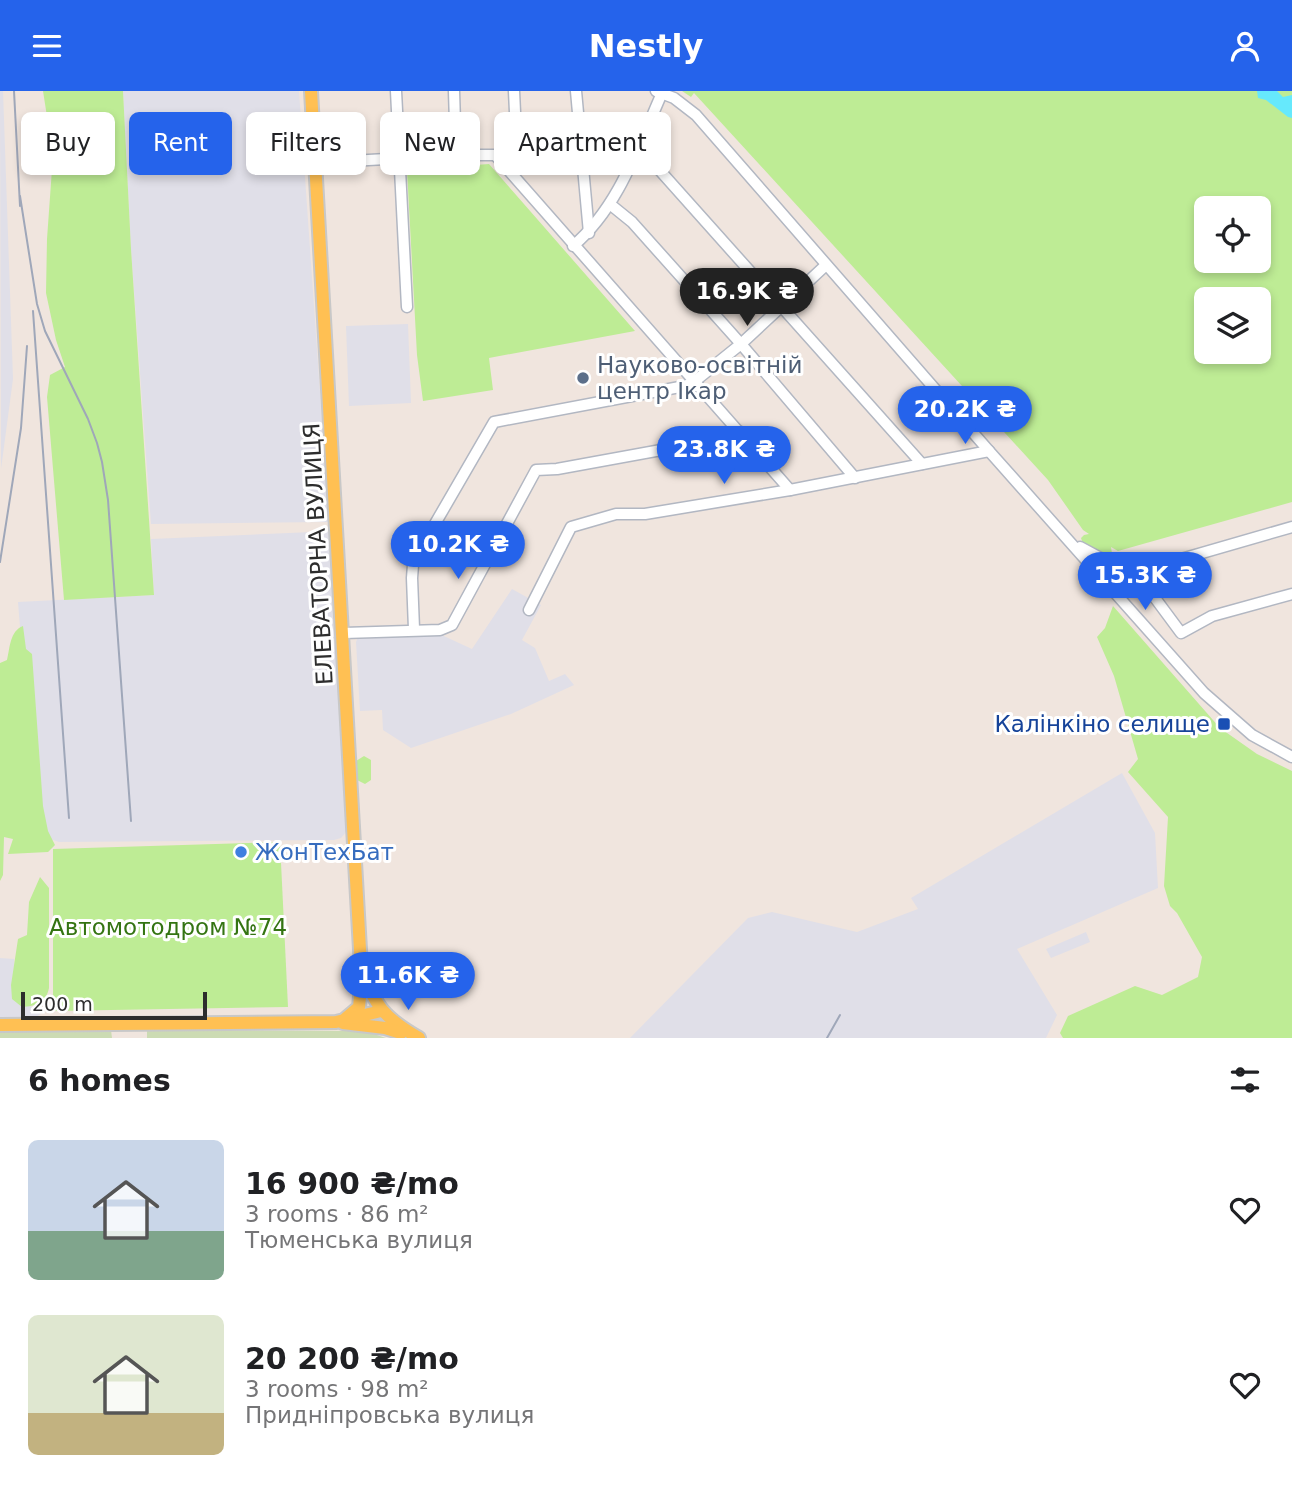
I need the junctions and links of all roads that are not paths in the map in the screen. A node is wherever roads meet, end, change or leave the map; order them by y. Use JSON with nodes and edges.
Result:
{"nodes":[{"id":1,"x":311,"y":91,"type":"edge"},
{"id":2,"x":396,"y":91,"type":"edge"},
{"id":3,"x":454,"y":91,"type":"edge"},
{"id":4,"x":514,"y":91,"type":"edge"},
{"id":5,"x":576,"y":91,"type":"edge"},
{"id":6,"x":659,"y":92,"type":"edge"},
{"id":7,"x":312,"y":112,"type":"edge"},
{"id":8,"x":398,"y":112,"type":"edge"},
{"id":9,"x":455,"y":112,"type":"edge"},
{"id":10,"x":515,"y":112,"type":"edge"},
{"id":11,"x":651,"y":112,"type":"edge"},
{"id":12,"x":317,"y":175,"type":"edge"},
{"id":13,"x":402,"y":175,"type":"edge"},
{"id":14,"x":512,"y":175,"type":"edge"},
{"id":15,"x":625,"y":175,"type":"edge"},
{"id":16,"x":664,"y":175,"type":"edge"},
{"id":17,"x":611,"y":205,"type":"junction"},
{"id":18,"x":589,"y":233,"type":"junction"},
{"id":19,"x":573,"y":246,"type":"junction"},
{"id":20,"x":826,"y":265,"type":"junction"},
{"id":21,"x":407,"y":307,"type":"dead end"},
{"id":22,"x":782,"y":307,"type":"junction"},
{"id":23,"x":741,"y":344,"type":"junction"},
{"id":24,"x":695,"y":381,"type":"junction"},
{"id":25,"x":741,"y":432,"type":"junction"},
{"id":26,"x":989,"y":451,"type":"junction"},
{"id":27,"x":922,"y":464,"type":"junction"},
{"id":28,"x":855,"y":478,"type":"junction"},
{"id":29,"x":790,"y":490,"type":"junction"},
{"id":30,"x":1292,"y":527,"type":"edge"},
{"id":31,"x":1070,"y":541,"type":"junction"},
{"id":32,"x":1092,"y":567,"type":"junction"},
{"id":33,"x":1133,"y":569,"type":"junction"},
{"id":34,"x":1105,"y":581,"type":"junction"},
{"id":35,"x":1292,"y":594,"type":"edge"},
{"id":36,"x":1125,"y":605,"type":"junction"},
{"id":37,"x":529,"y":610,"type":"dead end"},
{"id":38,"x":414,"y":629,"type":"junction"},
{"id":39,"x":344,"y":633,"type":"junction"},
{"id":40,"x":1292,"y":757,"type":"edge"},
{"id":41,"x":361,"y":967,"type":"junction"},
{"id":42,"x":381,"y":1011,"type":"junction"},
{"id":43,"x":336,"y":1022,"type":"junction"},
{"id":44,"x":0,"y":1025,"type":"edge"},
{"id":45,"x":419,"y":1038,"type":"edge"}],
"edges":[{"from":1,"to":7,"type":"main road","name":"ЕЛЕВАТОРНА ВУЛИЦЯ"},
{"from":2,"to":8,"type":"street"},
{"from":3,"to":9,"type":"street"},
{"from":4,"to":10,"type":"street"},
{"from":5,"to":18,"type":"street"},
{"from":6,"to":11,"type":"street"},
{"from":6,"to":20,"type":"street"},
{"from":12,"to":39,"type":"main road","name":"ЕЛЕВАТОРНА ВУЛИЦЯ"},
{"from":13,"to":21,"type":"street"},
{"from":14,"to":19,"type":"street"},
{"from":15,"to":17,"type":"street"},
{"from":16,"to":22,"type":"street"},
{"from":17,"to":18,"type":"street"},
{"from":17,"to":23,"type":"street"},
{"from":18,"to":19,"type":"street"},
{"from":19,"to":24,"type":"street"},
{"from":20,"to":22,"type":"street"},
{"from":20,"to":26,"type":"street"},
{"from":22,"to":23,"type":"street"},
{"from":22,"to":27,"type":"street"},
{"from":23,"to":24,"type":"street"},
{"from":23,"to":28,"type":"street"},
{"from":24,"to":25,"type":"street"},
{"from":24,"to":38,"type":"street"},
{"from":25,"to":29,"type":"street"},
{"from":25,"to":38,"type":"street"},
{"from":26,"to":27,"type":"street"},
{"from":26,"to":31,"type":"street"},
{"from":27,"to":28,"type":"street"},
{"from":28,"to":29,"type":"street"},
{"from":29,"to":37,"type":"street"},
{"from":30,"to":33,"type":"street"},
{"from":31,"to":32,"type":"street"},
{"from":31,"to":33,"type":"street"},
{"from":32,"to":33,"type":"street"},
{"from":32,"to":34,"type":"street"},
{"from":33,"to":34,"type":"street"},
{"from":33,"to":35,"type":"street"},
{"from":33,"to":36,"type":"street"},
{"from":34,"to":36,"type":"street"},
{"from":36,"to":40,"type":"street"},
{"from":38,"to":39,"type":"street"},
{"from":39,"to":41,"type":"main road","name":"ЕЛЕВАТОРНА ВУЛИЦЯ"},
{"from":41,"to":42,"type":"main road","name":"ЕЛЕВАТОРНА ВУЛИЦЯ"},
{"from":41,"to":43,"type":"main road"},
{"from":42,"to":43,"type":"main road"},
{"from":42,"to":45,"type":"main road"},
{"from":43,"to":44,"type":"main road"},
{"from":43,"to":45,"type":"main road"}]}
